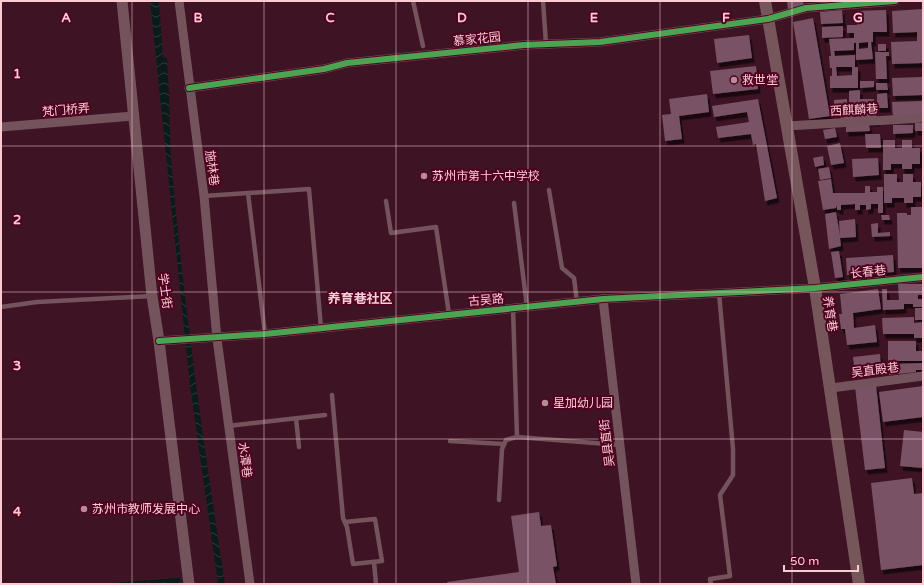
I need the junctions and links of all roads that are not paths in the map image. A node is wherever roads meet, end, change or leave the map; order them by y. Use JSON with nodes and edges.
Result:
{"nodes":[{"id":1,"x":122,"y":1,"type":"edge"},
{"id":2,"x":179,"y":1,"type":"edge"},
{"id":3,"x":413,"y":1,"type":"edge"},
{"id":4,"x":542,"y":1,"type":"edge"},
{"id":5,"x":765,"y":1,"type":"edge"},
{"id":6,"x":895,"y":1,"type":"edge"},
{"id":7,"x":768,"y":19,"type":"junction"},
{"id":8,"x":546,"y":44,"type":"junction"},
{"id":9,"x":423,"y":46,"type":"dead end"},
{"id":10,"x":189,"y":88,"type":"junction"},
{"id":11,"x":133,"y":116,"type":"junction"},
{"id":12,"x":923,"y":118,"type":"edge"},
{"id":13,"x":787,"y":126,"type":"junction"},
{"id":14,"x":1,"y":127,"type":"edge"},
{"id":15,"x":549,"y":190,"type":"dead end"},
{"id":16,"x":248,"y":193,"type":"junction"},
{"id":17,"x":204,"y":196,"type":"junction"},
{"id":18,"x":386,"y":201,"type":"dead end"},
{"id":19,"x":514,"y":203,"type":"dead end"},
{"id":20,"x":923,"y":278,"type":"edge"},
{"id":21,"x":815,"y":288,"type":"junction"},
{"id":22,"x":719,"y":293,"type":"junction"},
{"id":23,"x":152,"y":296,"type":"junction"},
{"id":24,"x":603,"y":299,"type":"junction"},
{"id":25,"x":577,"y":302,"type":"junction"},
{"id":26,"x":1,"y":307,"type":"edge"},
{"id":27,"x":527,"y":307,"type":"junction"},
{"id":28,"x":513,"y":308,"type":"junction"},
{"id":29,"x":449,"y":314,"type":"junction"},
{"id":30,"x":321,"y":328,"type":"junction"},
{"id":31,"x":265,"y":334,"type":"junction"},
{"id":32,"x":217,"y":339,"type":"junction"},
{"id":33,"x":165,"y":341,"type":"junction"},
{"id":34,"x":923,"y":376,"type":"edge"},
{"id":35,"x":831,"y":388,"type":"junction"},
{"id":36,"x":332,"y":395,"type":"dead end"},
{"id":37,"x":325,"y":415,"type":"dead end"},
{"id":38,"x":296,"y":418,"type":"junction"},
{"id":39,"x":228,"y":426,"type":"junction"},
{"id":40,"x":517,"y":437,"type":"junction"},
{"id":41,"x":450,"y":441,"type":"dead end"},
{"id":42,"x":504,"y":444,"type":"junction"},
{"id":43,"x":620,"y":446,"type":"junction"},
{"id":44,"x":299,"y":447,"type":"dead end"},
{"id":45,"x":499,"y":500,"type":"dead end"},
{"id":46,"x":345,"y":522,"type":"junction"},
{"id":47,"x":374,"y":562,"type":"junction"},
{"id":48,"x":189,"y":584,"type":"edge"},
{"id":49,"x":250,"y":584,"type":"edge"},
{"id":50,"x":376,"y":584,"type":"edge"},
{"id":51,"x":636,"y":584,"type":"edge"},
{"id":52,"x":711,"y":584,"type":"edge"},
{"id":53,"x":859,"y":584,"type":"edge"}],
"edges":[{"from":1,"to":11,"type":"street","name":"学士街"},
{"from":2,"to":10,"type":"street","name":"施林巷"},
{"from":3,"to":9,"type":"lane"},
{"from":4,"to":8,"type":"lane"},
{"from":5,"to":7,"type":"main road","name":"养育巷"},
{"from":6,"to":7,"type":"street","name":"慕家花园"},
{"from":7,"to":8,"type":"street","name":"慕家花园"},
{"from":7,"to":13,"type":"main road","name":"养育巷"},
{"from":8,"to":10,"type":"street","name":"慕家花园"},
{"from":10,"to":17,"type":"street","name":"施林巷"},
{"from":11,"to":14,"type":"street","name":"梵门桥弄"},
{"from":11,"to":23,"type":"street","name":"学士街"},
{"from":12,"to":13,"type":"street","name":"西麒麟巷"},
{"from":13,"to":21,"type":"main road","name":"养育巷"},
{"from":15,"to":25,"type":"lane"},
{"from":16,"to":17,"type":"lane"},
{"from":16,"to":30,"type":"lane"},
{"from":16,"to":31,"type":"lane"},
{"from":17,"to":32,"type":"street","name":"施林巷"},
{"from":18,"to":29,"type":"lane"},
{"from":19,"to":27,"type":"lane"},
{"from":20,"to":21,"type":"street","name":"长春巷"},
{"from":21,"to":22,"type":"street","name":"古吴路"},
{"from":21,"to":35,"type":"main road","name":"养育巷"},
{"from":22,"to":24,"type":"street","name":"古吴路"},
{"from":22,"to":52,"type":"lane"},
{"from":23,"to":26,"type":"lane"},
{"from":23,"to":33,"type":"street","name":"学士街"},
{"from":24,"to":25,"type":"street","name":"古吴路"},
{"from":24,"to":43,"type":"street","name":"吴县直街"},
{"from":25,"to":27,"type":"street","name":"古吴路"},
{"from":27,"to":28,"type":"street","name":"古吴路"},
{"from":28,"to":29,"type":"street","name":"古吴路"},
{"from":28,"to":40,"type":"lane"},
{"from":29,"to":30,"type":"street","name":"古吴路"},
{"from":30,"to":31,"type":"street","name":"古吴路"},
{"from":31,"to":32,"type":"street","name":"古吴路"},
{"from":32,"to":33,"type":"street","name":"古吴路"},
{"from":32,"to":39,"type":"street","name":"水潭巷"},
{"from":33,"to":48,"type":"street","name":"学士街"},
{"from":34,"to":35,"type":"street","name":"吴直殿巷"},
{"from":35,"to":53,"type":"main road","name":"养育巷"},
{"from":36,"to":46,"type":"lane"},
{"from":37,"to":38,"type":"lane"},
{"from":38,"to":39,"type":"lane"},
{"from":38,"to":44,"type":"lane"},
{"from":39,"to":49,"type":"street","name":"水潭巷"},
{"from":40,"to":42,"type":"lane"},
{"from":40,"to":43,"type":"lane"},
{"from":41,"to":42,"type":"lane"},
{"from":42,"to":45,"type":"lane"},
{"from":43,"to":51,"type":"street","name":"吴县直街"},
{"from":46,"to":47,"type":"lane"},
{"from":46,"to":47,"type":"lane"},
{"from":47,"to":50,"type":"lane"}]}
